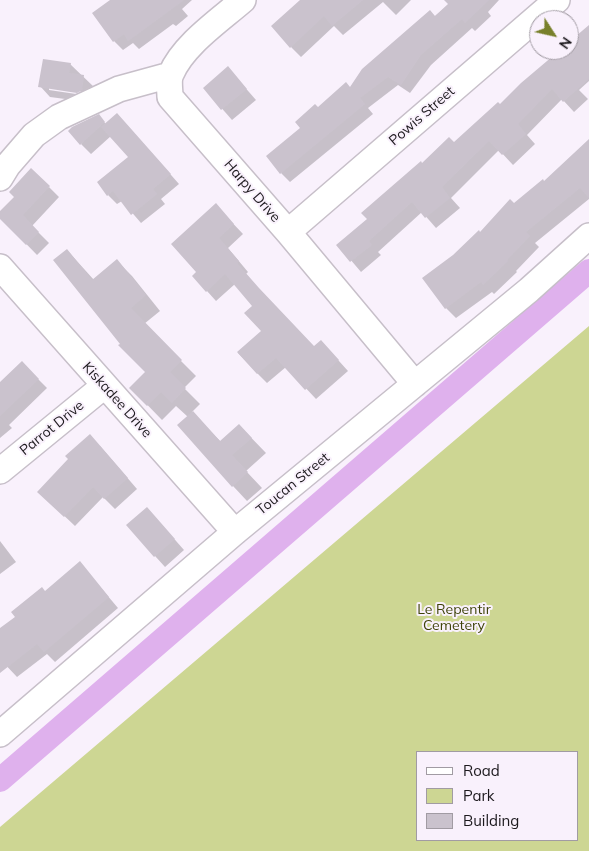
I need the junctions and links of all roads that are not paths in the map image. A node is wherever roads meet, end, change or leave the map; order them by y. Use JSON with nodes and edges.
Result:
{"nodes":[{"id":1,"x":243,"y":0,"type":"edge"},
{"id":2,"x":557,"y":0,"type":"edge"},
{"id":3,"x":170,"y":75,"type":"junction"},
{"id":4,"x":0,"y":178,"type":"edge"},
{"id":5,"x":288,"y":232,"type":"junction"},
{"id":6,"x":589,"y":236,"type":"edge"},
{"id":7,"x":0,"y":267,"type":"edge"},
{"id":8,"x":415,"y":384,"type":"junction"},
{"id":9,"x":104,"y":386,"type":"junction"},
{"id":10,"x":0,"y":471,"type":"edge"},
{"id":11,"x":235,"y":532,"type":"junction"},
{"id":12,"x":0,"y":734,"type":"edge"}],
"edges":[{"from":1,"to":3,"type":"street"},
{"from":2,"to":5,"type":"street","name":"Powis Street"},
{"from":3,"to":4,"type":"street"},
{"from":3,"to":5,"type":"street","name":"Harpy Drive"},
{"from":5,"to":8,"type":"street","name":"Harpy Drive"},
{"from":6,"to":8,"type":"street","name":"Toucan Street"},
{"from":7,"to":9,"type":"street","name":"Kiskadee Drive"},
{"from":8,"to":11,"type":"street","name":"Toucan Street"},
{"from":9,"to":10,"type":"street","name":"Parrot Drive"},
{"from":9,"to":11,"type":"street","name":"Kiskadee Drive"},
{"from":11,"to":12,"type":"street","name":"Toucan Street"}]}
